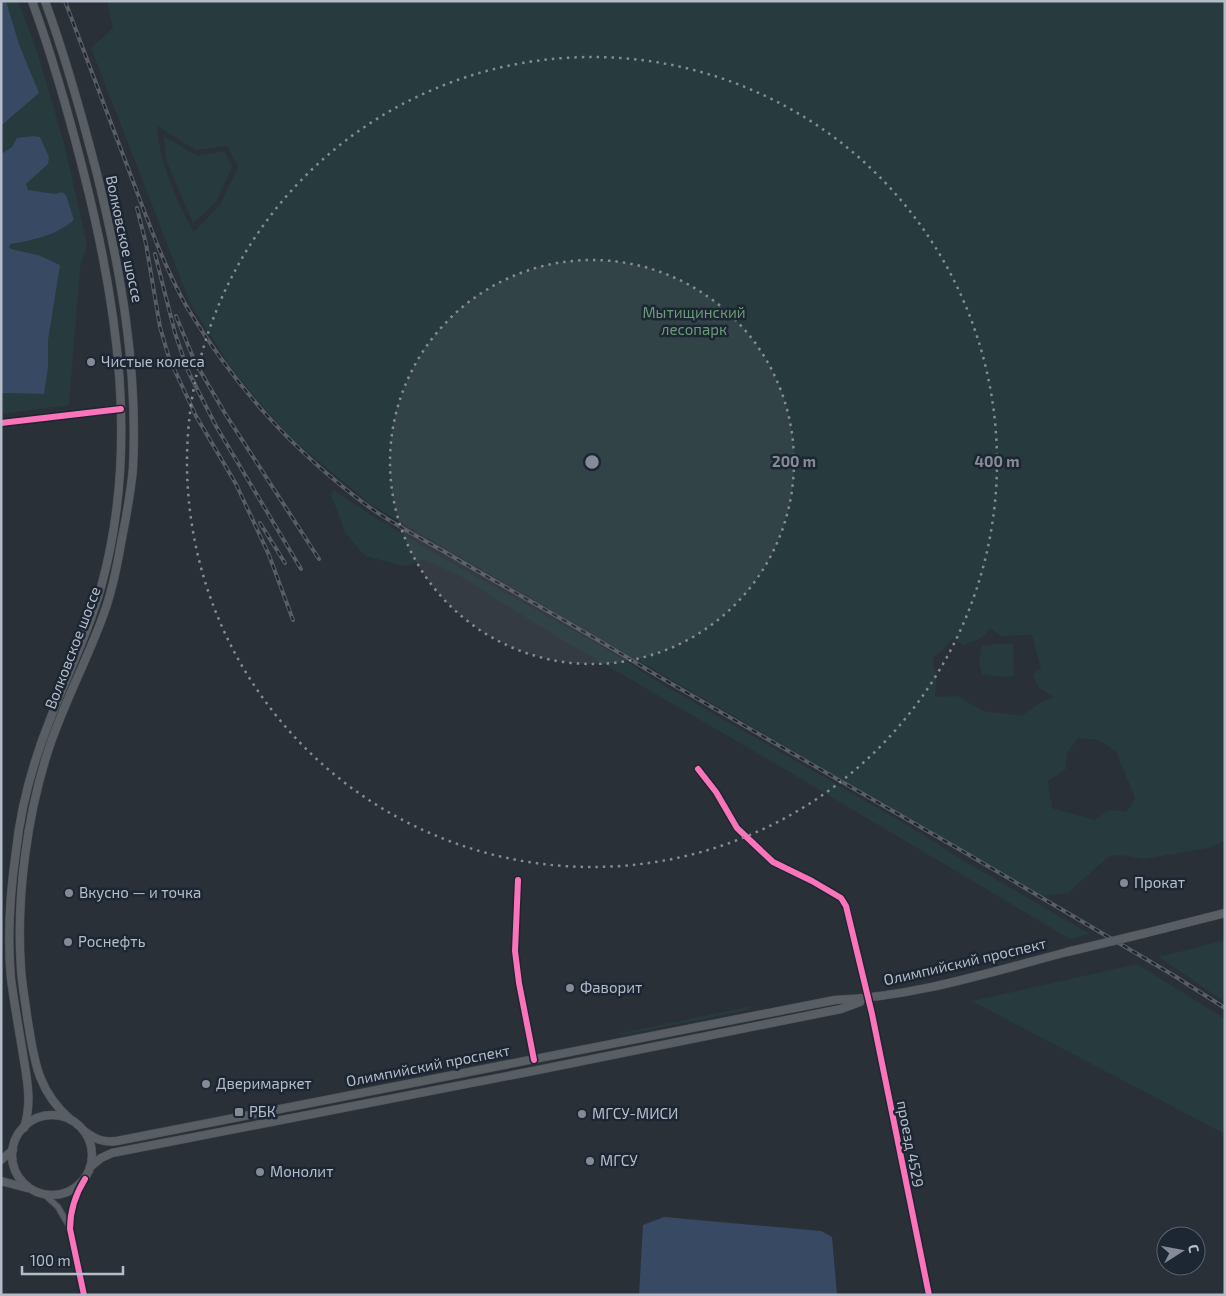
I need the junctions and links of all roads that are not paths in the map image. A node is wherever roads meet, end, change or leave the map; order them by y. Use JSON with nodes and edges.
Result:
{"nodes":[{"id":1,"x":32,"y":1,"type":"edge"},
{"id":2,"x":45,"y":1,"type":"edge"},
{"id":3,"x":121,"y":409,"type":"junction"},
{"id":4,"x":1,"y":423,"type":"edge"},
{"id":5,"x":698,"y":769,"type":"dead end"},
{"id":6,"x":518,"y":880,"type":"dead end"},
{"id":7,"x":1225,"y":913,"type":"edge"},
{"id":8,"x":868,"y":999,"type":"junction"},
{"id":9,"x":534,"y":1060,"type":"junction"},
{"id":10,"x":71,"y":1120,"type":"junction"},
{"id":11,"x":24,"y":1128,"type":"junction"},
{"id":12,"x":84,"y":1131,"type":"junction"},
{"id":13,"x":13,"y":1150,"type":"junction"},
{"id":14,"x":1,"y":1160,"type":"edge"},
{"id":15,"x":90,"y":1168,"type":"junction"},
{"id":16,"x":85,"y":1179,"type":"junction"},
{"id":17,"x":1,"y":1181,"type":"edge"},
{"id":18,"x":29,"y":1189,"type":"junction"},
{"id":19,"x":44,"y":1194,"type":"junction"},
{"id":20,"x":70,"y":1229,"type":"junction"},
{"id":21,"x":84,"y":1295,"type":"edge"},
{"id":22,"x":929,"y":1295,"type":"edge"}],
"edges":[{"from":1,"to":3,"type":"main road","name":"Волковское шоссе"},
{"from":2,"to":10,"type":"main road","name":"Волковское шоссе"},
{"from":3,"to":4,"type":"street"},
{"from":3,"to":11,"type":"main road","name":"Волковское шоссе"},
{"from":5,"to":8,"type":"street","name":"проезд 4529"},
{"from":6,"to":9,"type":"street"},
{"from":7,"to":8,"type":"main road","name":"Олимпийский проспект","bridge":true},
{"from":8,"to":9,"type":"main road","name":"Олимпийский проспект"},
{"from":8,"to":15,"type":"main road","name":"Олимпийский проспект"},
{"from":8,"to":22,"type":"street","name":"проезд 4529"},
{"from":9,"to":12,"type":"main road","name":"Олимпийский проспект"},
{"from":10,"to":11,"type":"main road"},
{"from":10,"to":12,"type":"main road"},
{"from":11,"to":13,"type":"main road"},
{"from":12,"to":15,"type":"main road"},
{"from":13,"to":14,"type":"main road"},
{"from":13,"to":18,"type":"main road"},
{"from":15,"to":16,"type":"main road"},
{"from":16,"to":19,"type":"main road"},
{"from":16,"to":20,"type":"street"},
{"from":17,"to":18,"type":"main road"},
{"from":18,"to":19,"type":"main road"},
{"from":19,"to":20,"type":"street"},
{"from":20,"to":21,"type":"street"}]}
